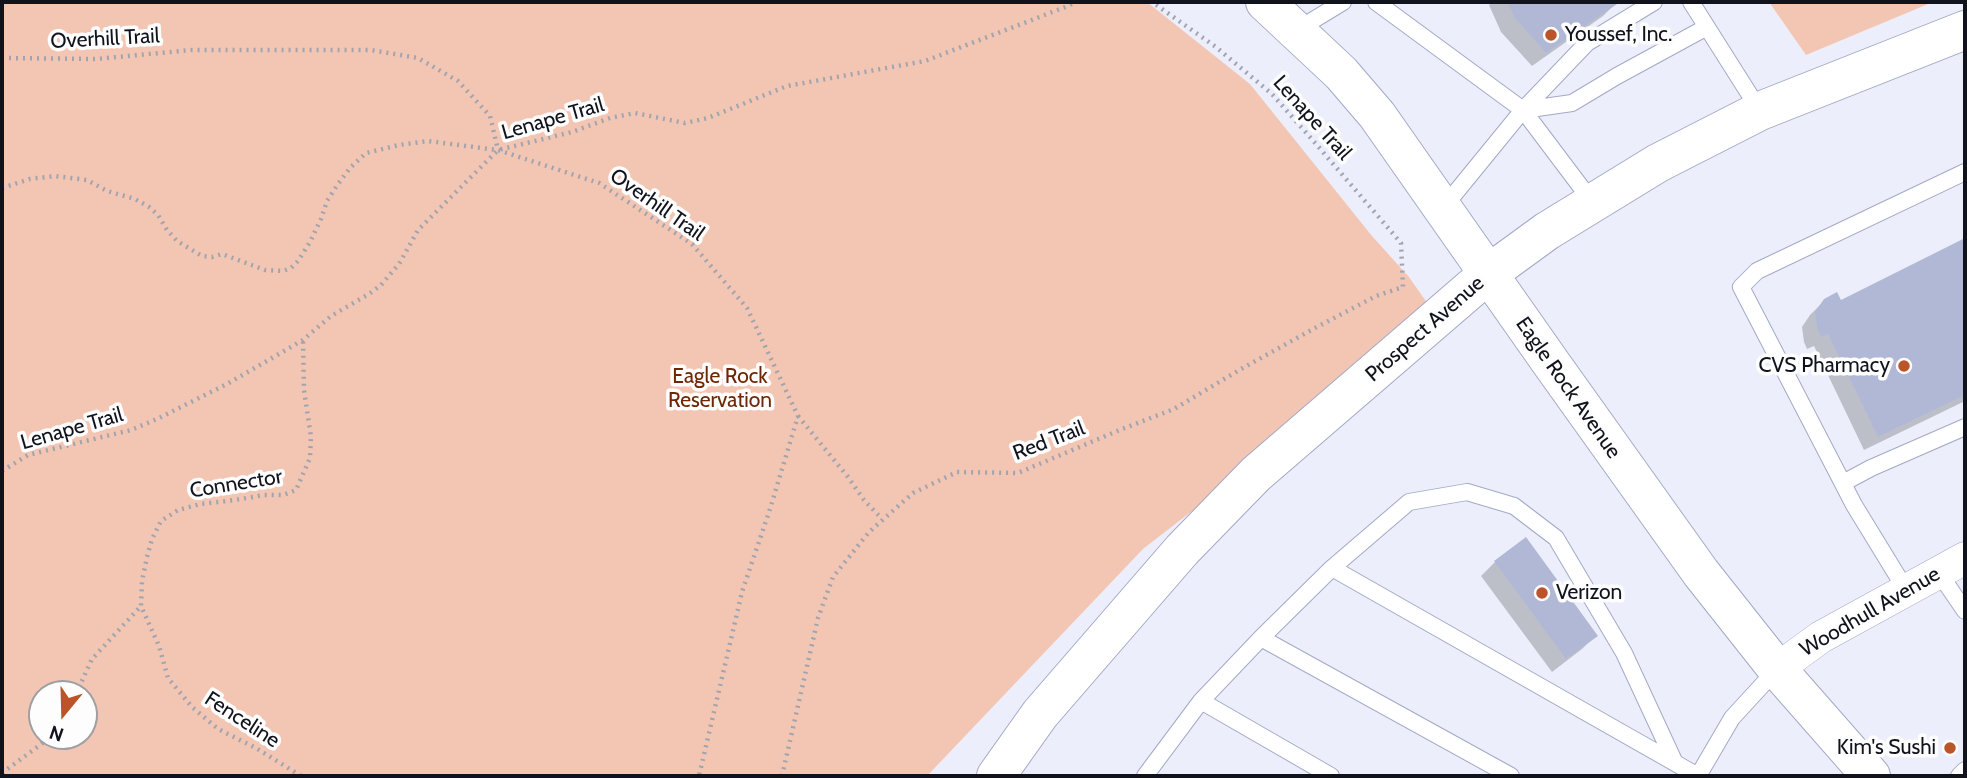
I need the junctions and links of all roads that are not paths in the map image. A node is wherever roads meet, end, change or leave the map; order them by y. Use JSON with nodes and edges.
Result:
{"nodes":[{"id":1,"x":1265,"y":2,"type":"edge"},
{"id":2,"x":1343,"y":2,"type":"edge"},
{"id":3,"x":1376,"y":2,"type":"edge"},
{"id":4,"x":1654,"y":2,"type":"edge"},
{"id":5,"x":1691,"y":2,"type":"edge"},
{"id":6,"x":1707,"y":27,"type":"junction"},
{"id":7,"x":1297,"y":30,"type":"junction"},
{"id":8,"x":1965,"y":30,"type":"edge"},
{"id":9,"x":1523,"y":110,"type":"junction"},
{"id":10,"x":1760,"y":111,"type":"junction"},
{"id":11,"x":1965,"y":172,"type":"edge"},
{"id":12,"x":1593,"y":203,"type":"junction"},
{"id":13,"x":1443,"y":208,"type":"junction"},
{"id":14,"x":1488,"y":274,"type":"junction"},
{"id":15,"x":1965,"y":427,"type":"edge"},
{"id":16,"x":1843,"y":484,"type":"junction"},
{"id":17,"x":1952,"y":565,"type":"edge"},
{"id":18,"x":1332,"y":568,"type":"junction"},
{"id":19,"x":1906,"y":590,"type":"junction"},
{"id":20,"x":1965,"y":611,"type":"edge"},
{"id":21,"x":1261,"y":638,"type":"junction"},
{"id":22,"x":1777,"y":668,"type":"junction"},
{"id":23,"x":1201,"y":701,"type":"junction"},
{"id":24,"x":1675,"y":763,"type":"junction"},
{"id":25,"x":1965,"y":770,"type":"edge"},
{"id":26,"x":996,"y":776,"type":"edge"},
{"id":27,"x":1145,"y":776,"type":"edge"},
{"id":28,"x":1331,"y":776,"type":"edge"},
{"id":29,"x":1511,"y":776,"type":"edge"},
{"id":30,"x":1698,"y":776,"type":"edge"},
{"id":31,"x":1871,"y":776,"type":"edge"},
{"id":32,"x":1959,"y":776,"type":"edge"}],
"edges":[{"from":1,"to":7,"type":"main road","name":"Eagle Rock Avenue"},
{"from":2,"to":7,"type":"lane"},
{"from":3,"to":9,"type":"lane"},
{"from":4,"to":9,"type":"lane"},
{"from":5,"to":6,"type":"lane"},
{"from":6,"to":9,"type":"lane"},
{"from":6,"to":10,"type":"lane"},
{"from":7,"to":13,"type":"main road","name":"Eagle Rock Avenue"},
{"from":8,"to":10,"type":"main road","name":"Prospect Avenue"},
{"from":9,"to":12,"type":"lane"},
{"from":9,"to":13,"type":"lane"},
{"from":10,"to":12,"type":"main road","name":"Prospect Avenue"},
{"from":11,"to":16,"type":"lane"},
{"from":12,"to":14,"type":"main road","name":"Prospect Avenue"},
{"from":13,"to":14,"type":"main road","name":"Eagle Rock Avenue"},
{"from":14,"to":22,"type":"main road","name":"Eagle Rock Avenue"},
{"from":14,"to":26,"type":"main road","name":"Prospect Avenue"},
{"from":15,"to":16,"type":"lane"},
{"from":16,"to":19,"type":"lane"},
{"from":17,"to":19,"type":"street","name":"Woodhull Avenue"},
{"from":17,"to":20,"type":"lane"},
{"from":18,"to":21,"type":"lane"},
{"from":18,"to":24,"type":"lane"},
{"from":18,"to":24,"type":"lane"},
{"from":19,"to":22,"type":"street","name":"Woodhull Avenue"},
{"from":21,"to":23,"type":"lane"},
{"from":21,"to":29,"type":"lane"},
{"from":22,"to":30,"type":"lane"},
{"from":22,"to":31,"type":"main road","name":"Eagle Rock Avenue"},
{"from":23,"to":27,"type":"lane"},
{"from":23,"to":28,"type":"lane"},
{"from":24,"to":30,"type":"lane"},
{"from":25,"to":32,"type":"lane"}]}
